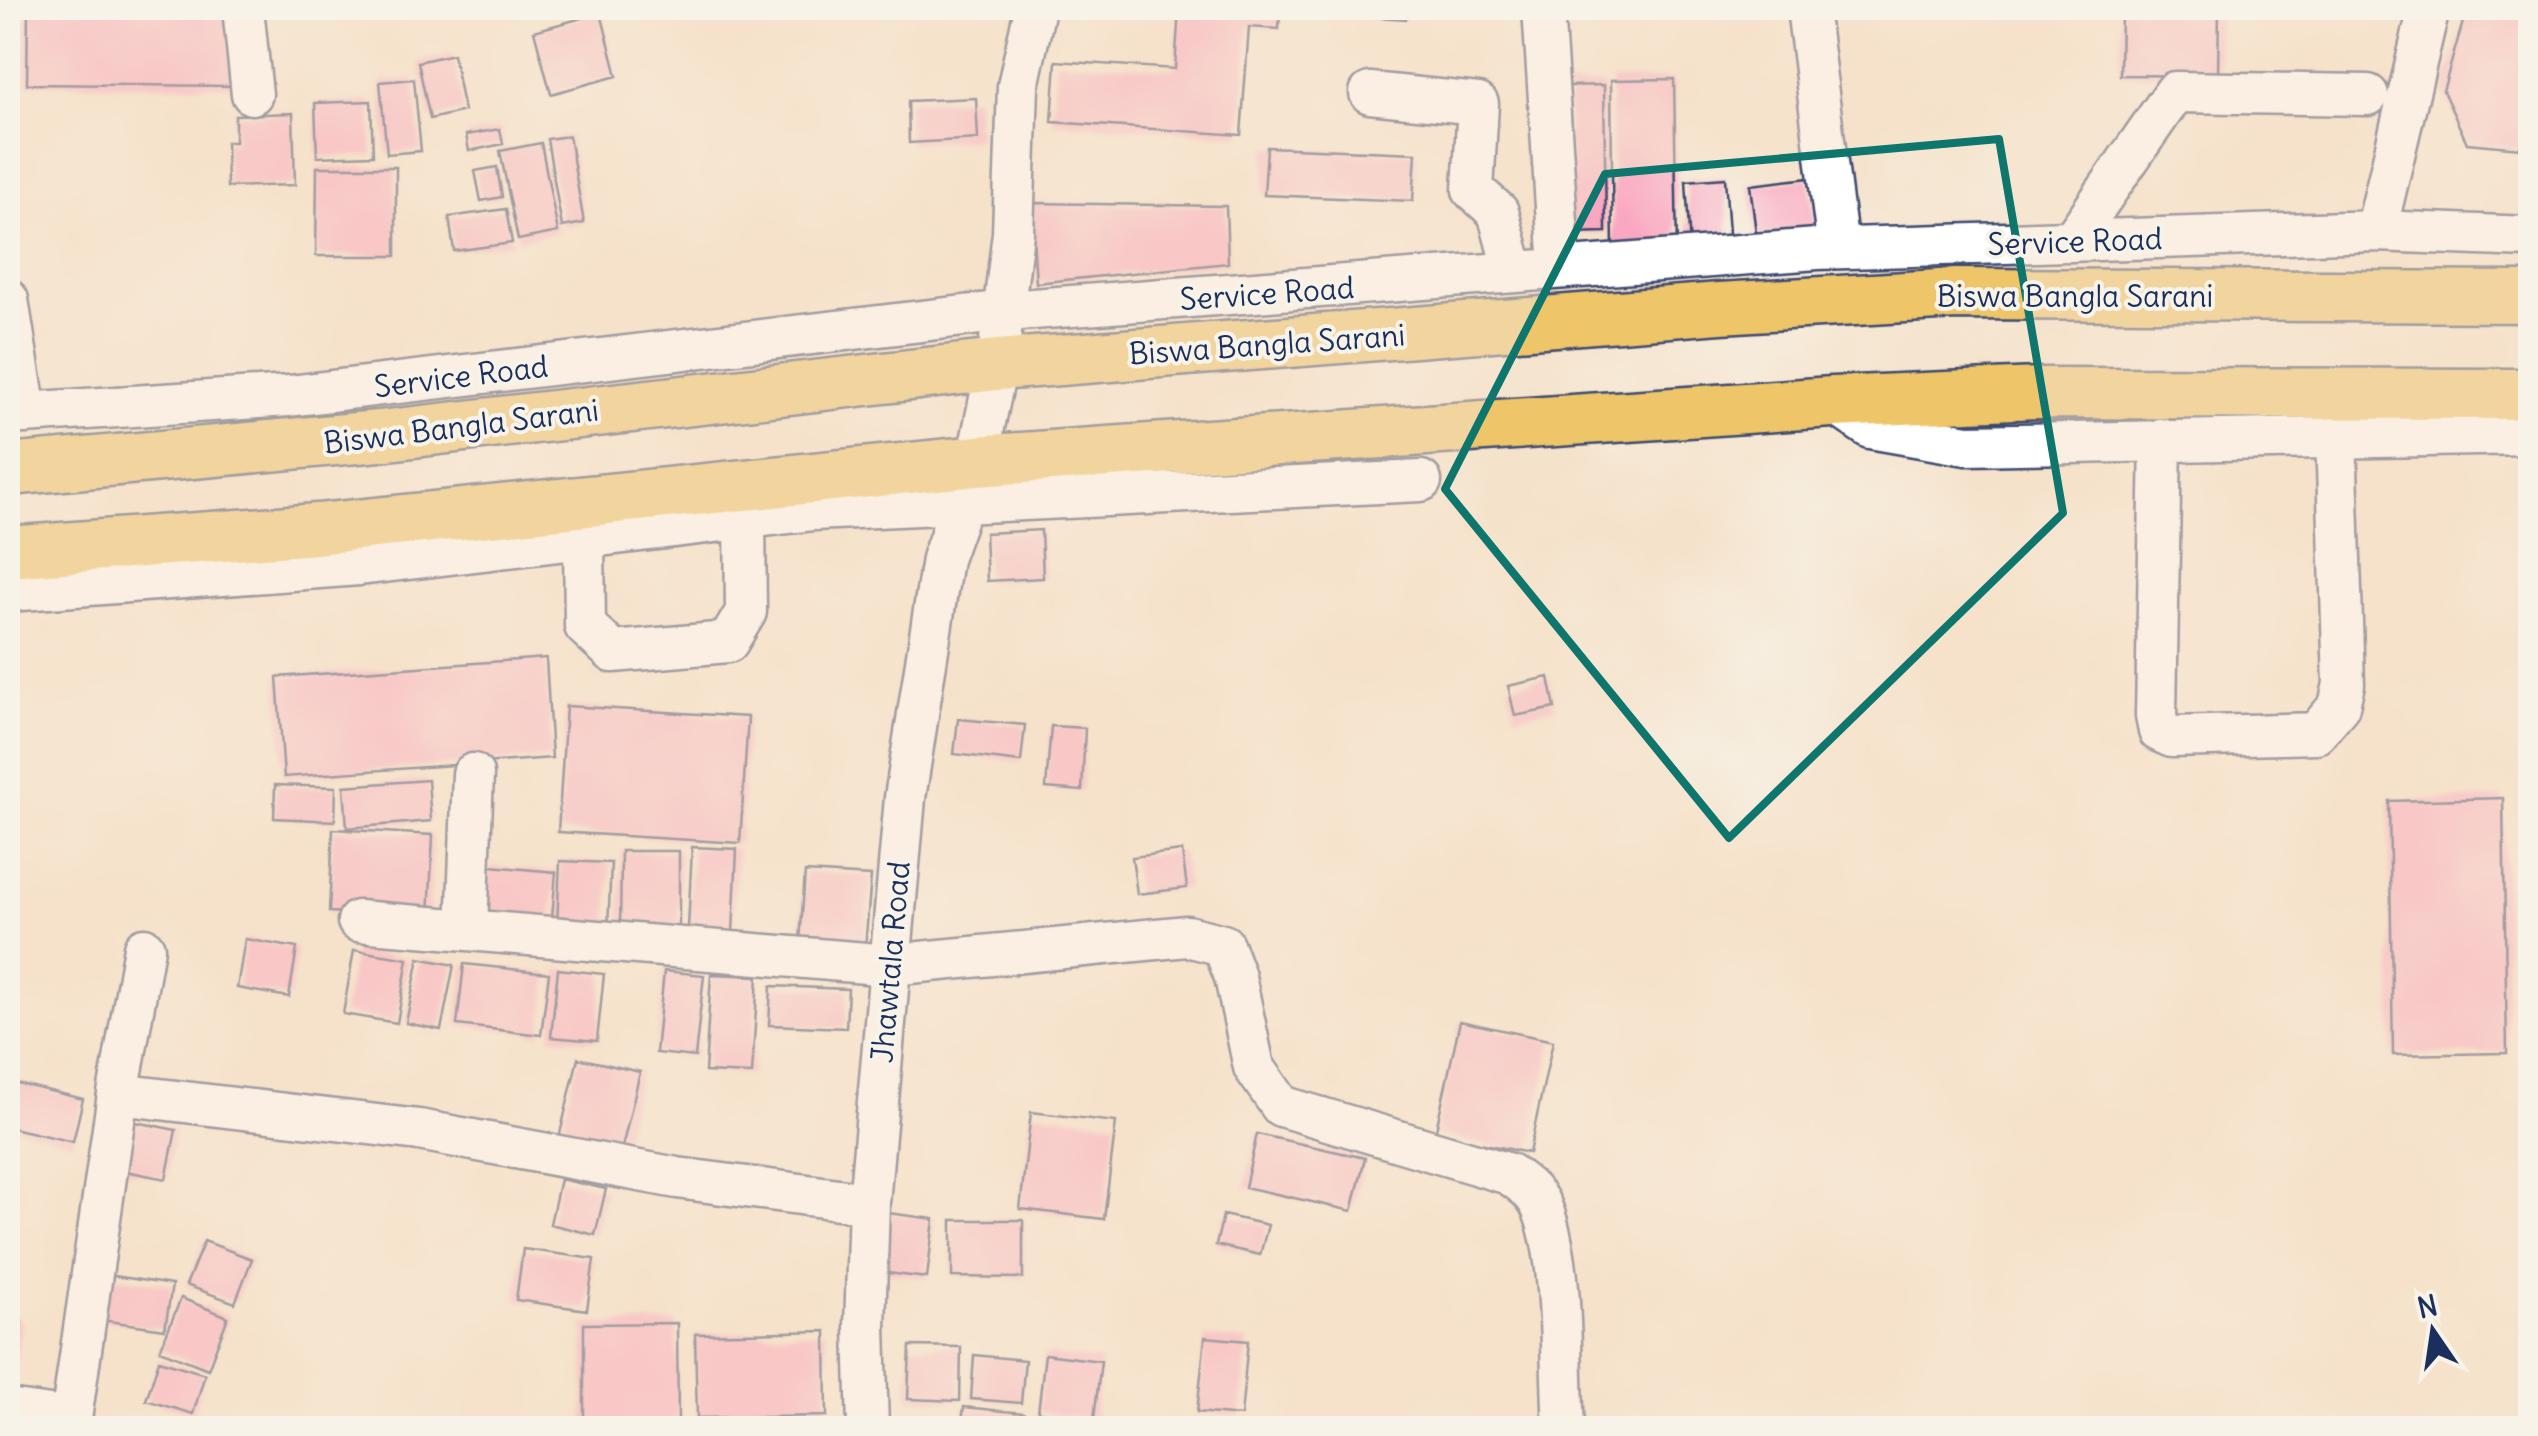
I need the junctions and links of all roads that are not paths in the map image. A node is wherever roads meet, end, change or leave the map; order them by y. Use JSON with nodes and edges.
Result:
{"nodes":[{"id":1,"x":243,"y":8,"type":"edge"},
{"id":2,"x":1035,"y":8,"type":"edge"},
{"id":3,"x":1543,"y":8,"type":"edge"},
{"id":4,"x":1807,"y":8,"type":"edge"},
{"id":5,"x":2429,"y":8,"type":"edge"},
{"id":6,"x":1370,"y":93,"type":"dead end"},
{"id":7,"x":252,"y":94,"type":"dead end"},
{"id":8,"x":2368,"y":94,"type":"dead end"},
{"id":9,"x":2376,"y":232,"type":"junction"},
{"id":10,"x":2530,"y":237,"type":"edge"},
{"id":11,"x":2072,"y":240,"type":"junction"},
{"id":12,"x":1838,"y":248,"type":"junction"},
{"id":13,"x":1560,"y":268,"type":"junction"},
{"id":14,"x":1514,"y":272,"type":"junction"},
{"id":15,"x":2530,"y":297,"type":"edge"},
{"id":16,"x":8,"y":300,"type":"edge"},
{"id":17,"x":1006,"y":311,"type":"junction"},
{"id":18,"x":997,"y":364,"type":"junction"},
{"id":19,"x":1832,"y":402,"type":"junction"},
{"id":20,"x":17,"y":414,"type":"edge"},
{"id":21,"x":2530,"y":431,"type":"edge"},
{"id":22,"x":2336,"y":435,"type":"junction"},
{"id":23,"x":2161,"y":440,"type":"junction"},
{"id":24,"x":8,"y":470,"type":"edge"},
{"id":25,"x":1420,"y":481,"type":"dead end"},
{"id":26,"x":971,"y":482,"type":"junction"},
{"id":27,"x":745,"y":518,"type":"junction"},
{"id":28,"x":584,"y":538,"type":"junction"},
{"id":29,"x":8,"y":552,"type":"edge"},
{"id":30,"x":59,"y":568,"type":"junction"},
{"id":31,"x":8,"y":591,"type":"edge"},
{"id":32,"x":473,"y":774,"type":"dead end"},
{"id":33,"x":358,"y":921,"type":"dead end"},
{"id":34,"x":468,"y":930,"type":"junction"},
{"id":35,"x":144,"y":948,"type":"dead end"},
{"id":36,"x":890,"y":966,"type":"junction"},
{"id":37,"x":118,"y":1094,"type":"junction"},
{"id":38,"x":869,"y":1203,"type":"junction"},
{"id":39,"x":8,"y":1410,"type":"edge"},
{"id":40,"x":868,"y":1428,"type":"edge"},
{"id":41,"x":1564,"y":1428,"type":"edge"}],
"edges":[{"from":1,"to":7,"type":"street"},
{"from":2,"to":17,"type":"street","name":"Jhawtala Road"},
{"from":3,"to":13,"type":"street"},
{"from":4,"to":12,"type":"street"},
{"from":5,"to":9,"type":"street"},
{"from":6,"to":14,"type":"street"},
{"from":8,"to":11,"type":"street"},
{"from":9,"to":10,"type":"street","name":"Service Road"},
{"from":9,"to":11,"type":"street","name":"Service Road"},
{"from":11,"to":12,"type":"street","name":"Service Road"},
{"from":12,"to":13,"type":"street","name":"Service Road"},
{"from":13,"to":14,"type":"street","name":"Service Road"},
{"from":14,"to":17,"type":"street","name":"Service Road"},
{"from":15,"to":18,"type":"main road","name":"Biswa Bangla Sarani"},
{"from":16,"to":20,"type":"street"},
{"from":17,"to":18,"type":"street","name":"Jhawtala Road"},
{"from":17,"to":20,"type":"street","name":"Service Road"},
{"from":18,"to":24,"type":"main road","name":"Biswa Bangla Sarani"},
{"from":18,"to":26,"type":"street","name":"Jhawtala Road"},
{"from":19,"to":21,"type":"main road"},
{"from":19,"to":23,"type":"street"},
{"from":19,"to":26,"type":"main road"},
{"from":21,"to":22,"type":"street"},
{"from":22,"to":23,"type":"street"},
{"from":22,"to":23,"type":"street"},
{"from":25,"to":26,"type":"street"},
{"from":26,"to":27,"type":"street"},
{"from":26,"to":30,"type":"main road"},
{"from":26,"to":36,"type":"street","name":"Jhawtala Road"},
{"from":27,"to":28,"type":"street"},
{"from":27,"to":28,"type":"street"},
{"from":28,"to":30,"type":"street"},
{"from":29,"to":30,"type":"main road"},
{"from":30,"to":31,"type":"street"},
{"from":32,"to":34,"type":"street"},
{"from":33,"to":34,"type":"street"},
{"from":34,"to":36,"type":"street"},
{"from":35,"to":37,"type":"street"},
{"from":36,"to":38,"type":"street","name":"Jhawtala Road"},
{"from":36,"to":41,"type":"street"},
{"from":37,"to":38,"type":"street"},
{"from":37,"to":39,"type":"street"},
{"from":38,"to":40,"type":"street","name":"Jhawtala Road"}]}
